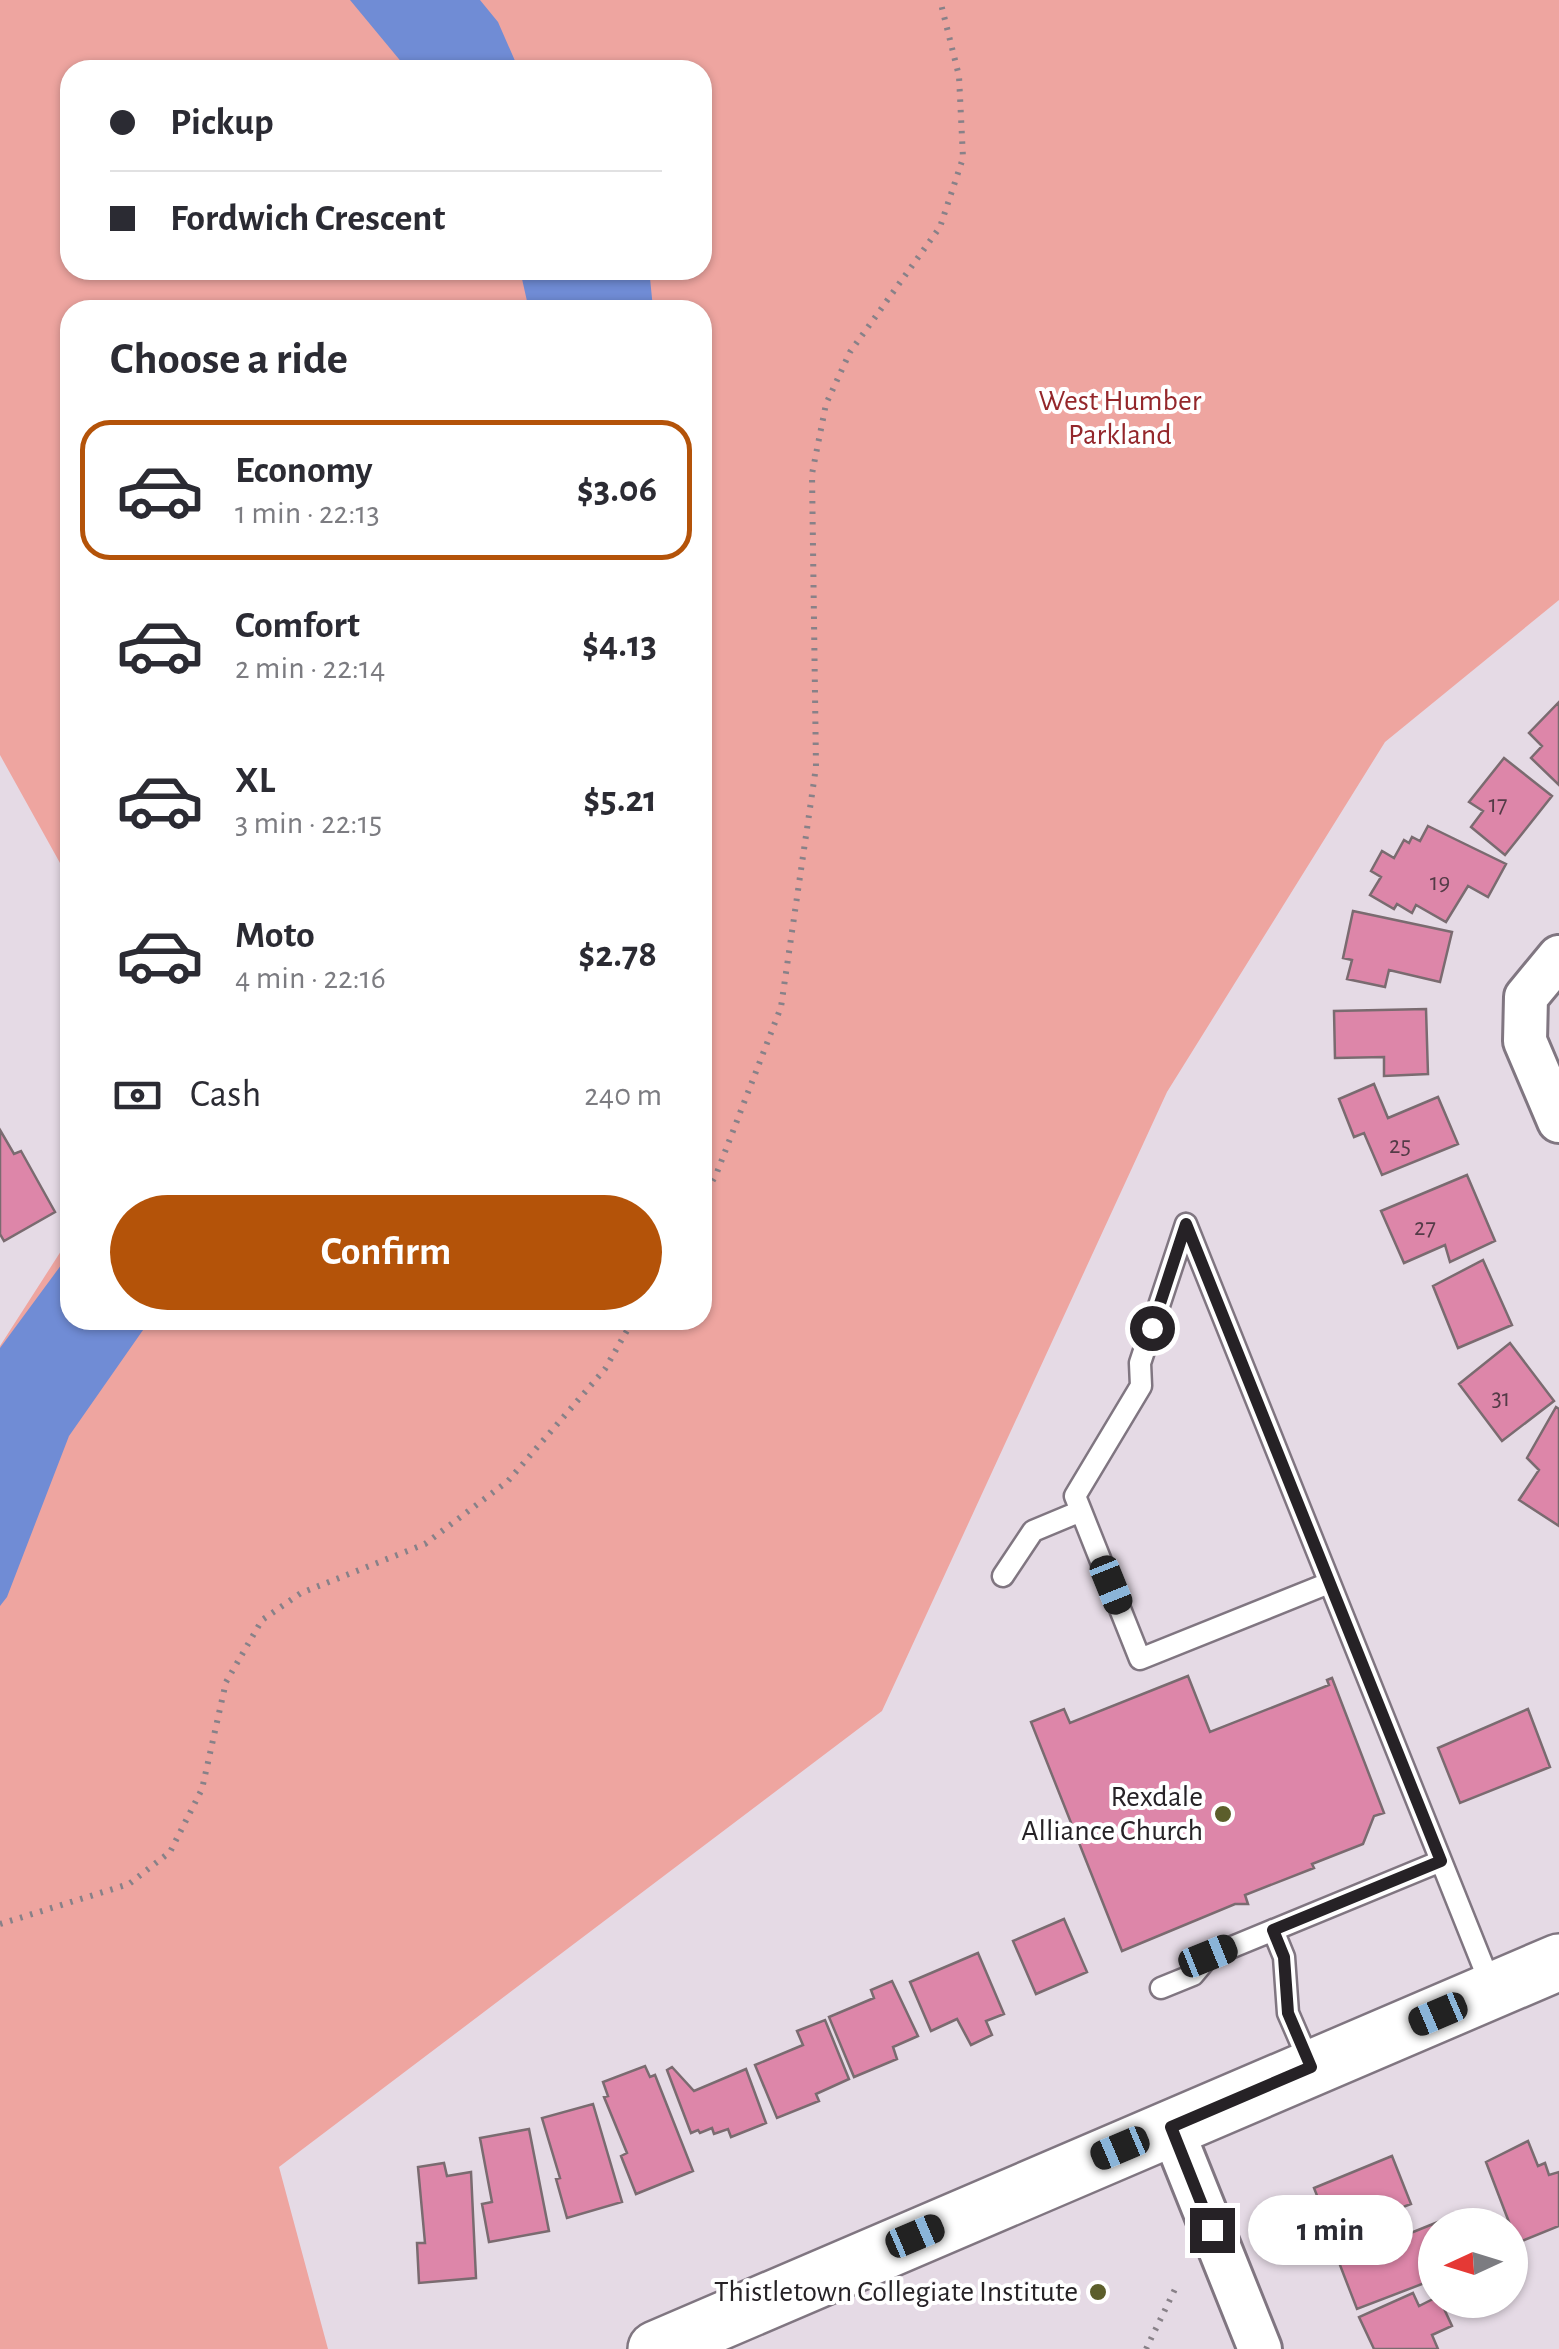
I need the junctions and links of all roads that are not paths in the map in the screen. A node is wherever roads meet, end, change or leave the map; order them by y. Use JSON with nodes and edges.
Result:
{"nodes":[{"id":1,"x":1559,"y":957,"type":"edge"},
{"id":2,"x":1559,"y":1121,"type":"edge"},
{"id":3,"x":1081,"y":1511,"type":"junction"},
{"id":4,"x":1002,"y":1576,"type":"dead end"},
{"id":5,"x":1328,"y":1583,"type":"junction"},
{"id":6,"x":1441,"y":1861,"type":"junction"},
{"id":7,"x":1273,"y":1930,"type":"junction"},
{"id":8,"x":1559,"y":1962,"type":"edge"},
{"id":9,"x":1161,"y":1988,"type":"dead end"},
{"id":10,"x":1493,"y":1990,"type":"junction"},
{"id":11,"x":1311,"y":2067,"type":"junction"},
{"id":12,"x":1171,"y":2127,"type":"junction"},
{"id":13,"x":656,"y":2349,"type":"edge"},
{"id":14,"x":1260,"y":2349,"type":"edge"}],
"edges":[{"from":1,"to":2,"type":"street"},
{"from":3,"to":4,"type":"lane"},
{"from":3,"to":5,"type":"lane"},
{"from":3,"to":5,"type":"lane"},
{"from":5,"to":6,"type":"lane"},
{"from":6,"to":7,"type":"lane"},
{"from":6,"to":10,"type":"lane"},
{"from":7,"to":9,"type":"lane"},
{"from":7,"to":11,"type":"lane"},
{"from":8,"to":10,"type":"main road"},
{"from":10,"to":11,"type":"main road"},
{"from":11,"to":12,"type":"main road"},
{"from":12,"to":13,"type":"main road"},
{"from":12,"to":14,"type":"street"}]}
